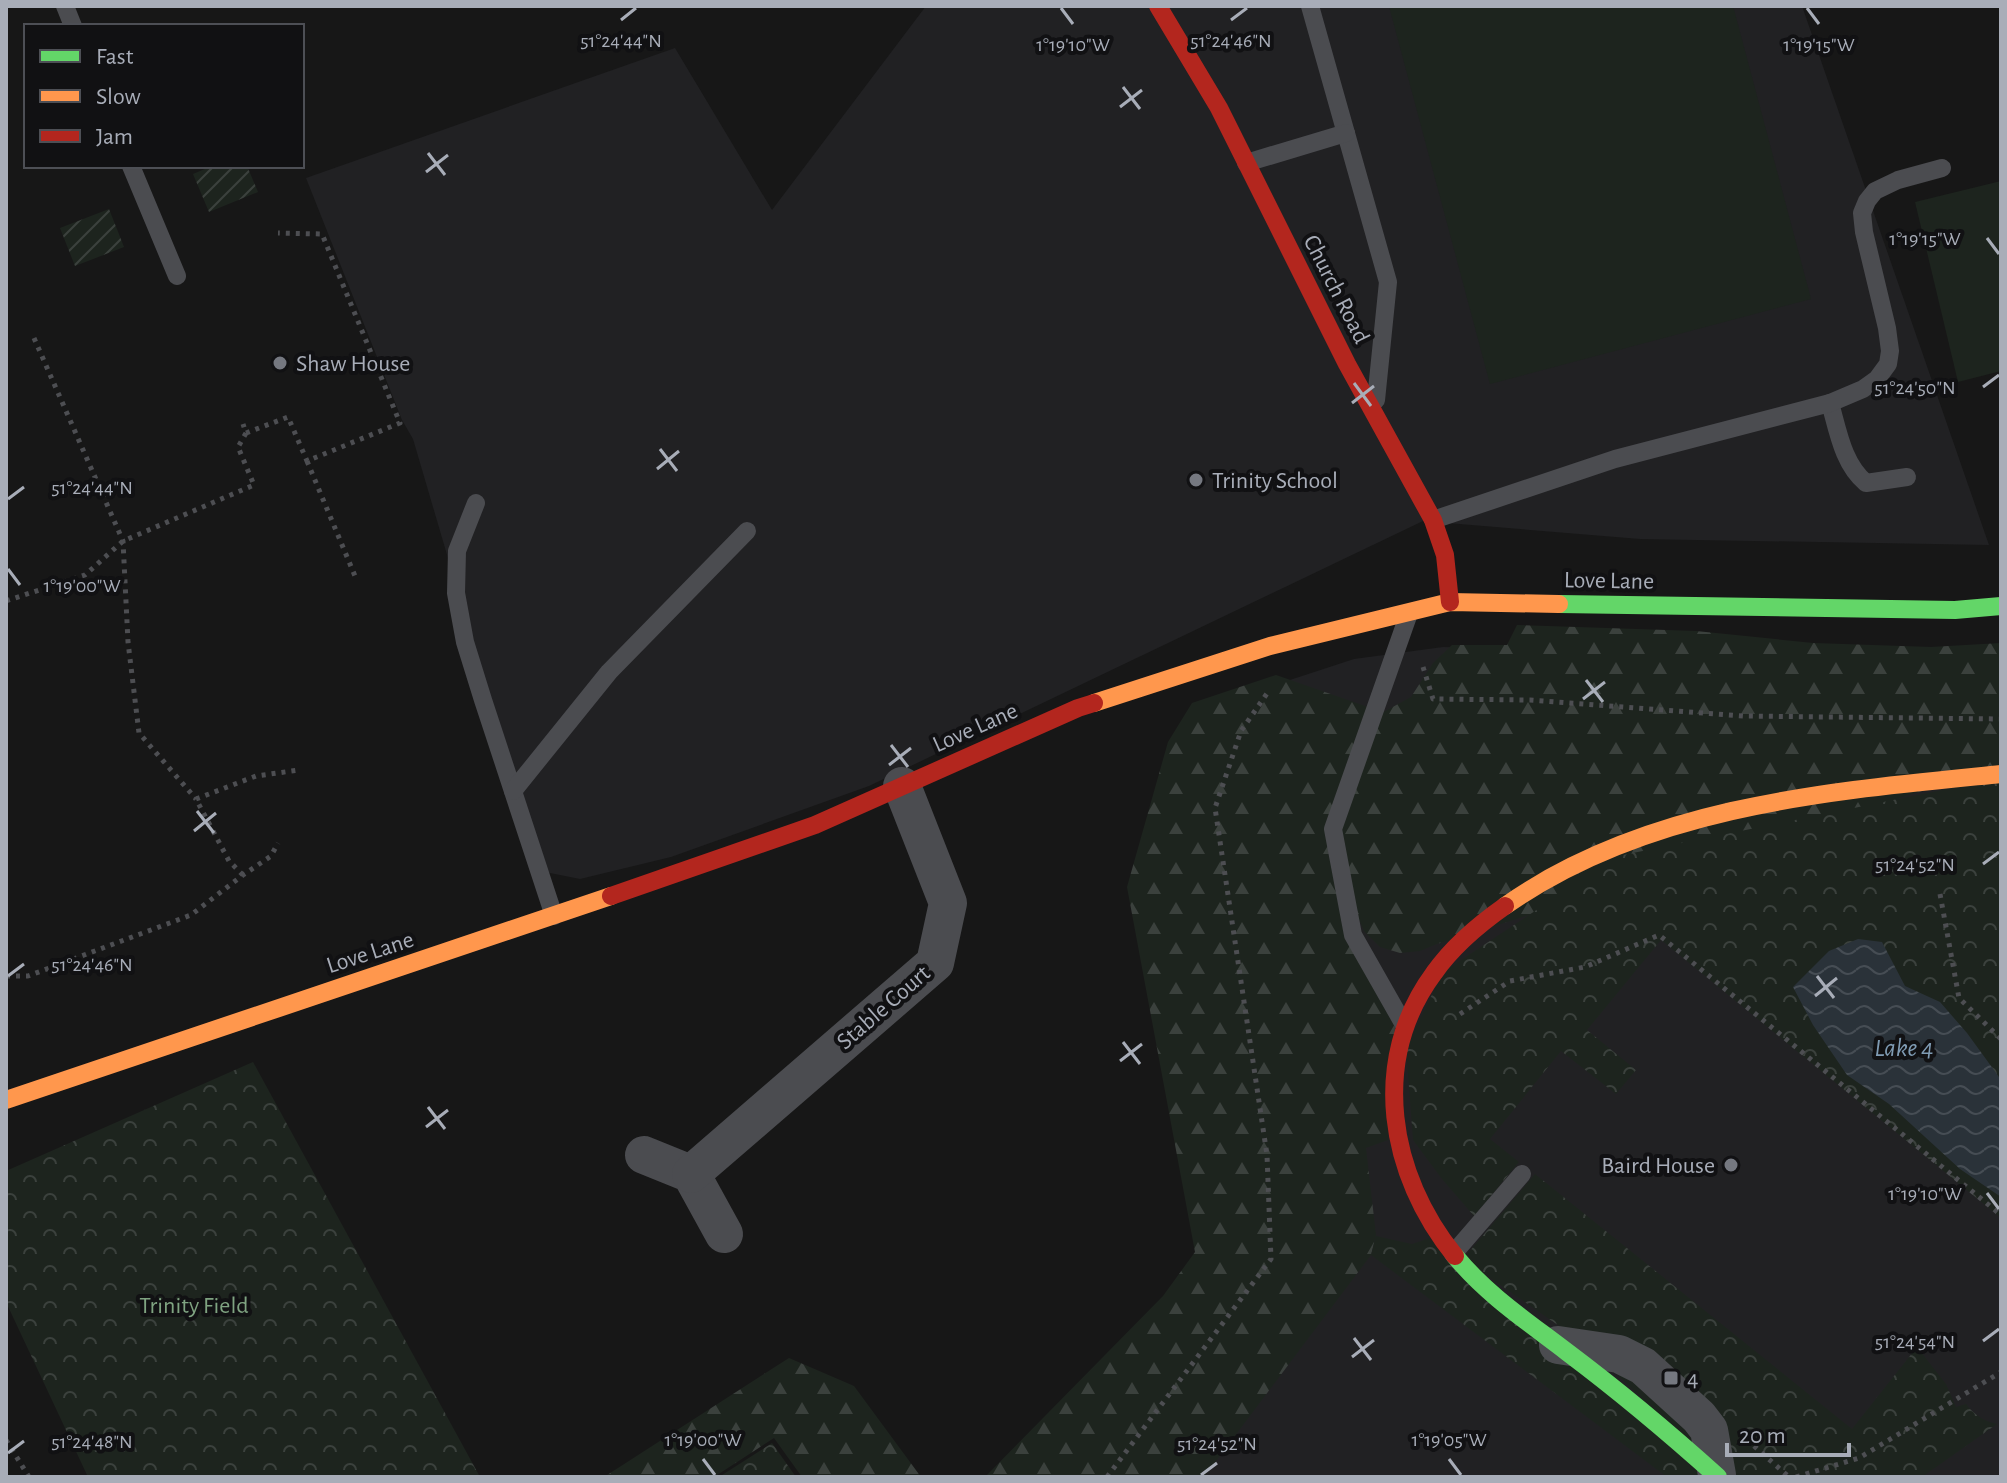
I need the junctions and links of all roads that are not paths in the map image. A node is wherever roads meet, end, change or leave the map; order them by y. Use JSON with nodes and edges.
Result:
{"nodes":[{"id":1,"x":1158,"y":6,"type":"edge"},
{"id":2,"x":1310,"y":6,"type":"edge"},
{"id":3,"x":1346,"y":133,"type":"junction"},
{"id":4,"x":1246,"y":163,"type":"junction"},
{"id":5,"x":132,"y":168,"type":"edge"},
{"id":6,"x":1942,"y":168,"type":"dead end"},
{"id":7,"x":177,"y":276,"type":"dead end"},
{"id":8,"x":1830,"y":403,"type":"junction"},
{"id":9,"x":1374,"y":413,"type":"junction"},
{"id":10,"x":1907,"y":477,"type":"dead end"},
{"id":11,"x":476,"y":503,"type":"dead end"},
{"id":12,"x":1433,"y":520,"type":"junction"},
{"id":13,"x":747,"y":531,"type":"dead end"},
{"id":14,"x":1450,"y":602,"type":"junction"},
{"id":15,"x":2001,"y":606,"type":"edge"},
{"id":16,"x":1410,"y":612,"type":"junction"},
{"id":17,"x":2001,"y":774,"type":"edge"},
{"id":18,"x":902,"y":786,"type":"junction"},
{"id":19,"x":513,"y":791,"type":"junction"},
{"id":20,"x":554,"y":916,"type":"junction"},
{"id":21,"x":1404,"y":1026,"type":"junction"},
{"id":22,"x":6,"y":1100,"type":"edge"},
{"id":23,"x":644,"y":1155,"type":"dead end"},
{"id":24,"x":691,"y":1174,"type":"junction"},
{"id":25,"x":1522,"y":1174,"type":"dead end"},
{"id":26,"x":724,"y":1234,"type":"dead end"},
{"id":27,"x":1453,"y":1254,"type":"junction"},
{"id":28,"x":1558,"y":1345,"type":"joint"},
{"id":29,"x":1718,"y":1476,"type":"edge"}],
"edges":[{"from":1,"to":4,"type":"street","name":"Church Road"},
{"from":2,"to":3,"type":"lane"},
{"from":3,"to":4,"type":"lane"},
{"from":3,"to":9,"type":"lane"},
{"from":4,"to":9,"type":"street","name":"Church Road"},
{"from":5,"to":7,"type":"lane"},
{"from":6,"to":8,"type":"lane"},
{"from":8,"to":10,"type":"lane"},
{"from":8,"to":12,"type":"lane"},
{"from":9,"to":12,"type":"street","name":"Church Road"},
{"from":11,"to":19,"type":"lane"},
{"from":12,"to":14,"type":"street","name":"Church Road"},
{"from":13,"to":19,"type":"lane"},
{"from":14,"to":15,"type":"street","name":"Love Lane"},
{"from":14,"to":16,"type":"street","name":"Love Lane"},
{"from":16,"to":18,"type":"street","name":"Love Lane"},
{"from":16,"to":21,"type":"lane"},
{"from":17,"to":21,"type":"street"},
{"from":18,"to":20,"type":"street","name":"Love Lane"},
{"from":18,"to":24,"type":"street","name":"Stable Court"},
{"from":19,"to":20,"type":"lane"},
{"from":20,"to":22,"type":"street","name":"Love Lane"},
{"from":21,"to":27,"type":"street"},
{"from":23,"to":24,"type":"street"},
{"from":24,"to":26,"type":"street"},
{"from":25,"to":27,"type":"lane"},
{"from":27,"to":28,"type":"street"},
{"from":28,"to":29,"type":"street"}]}
